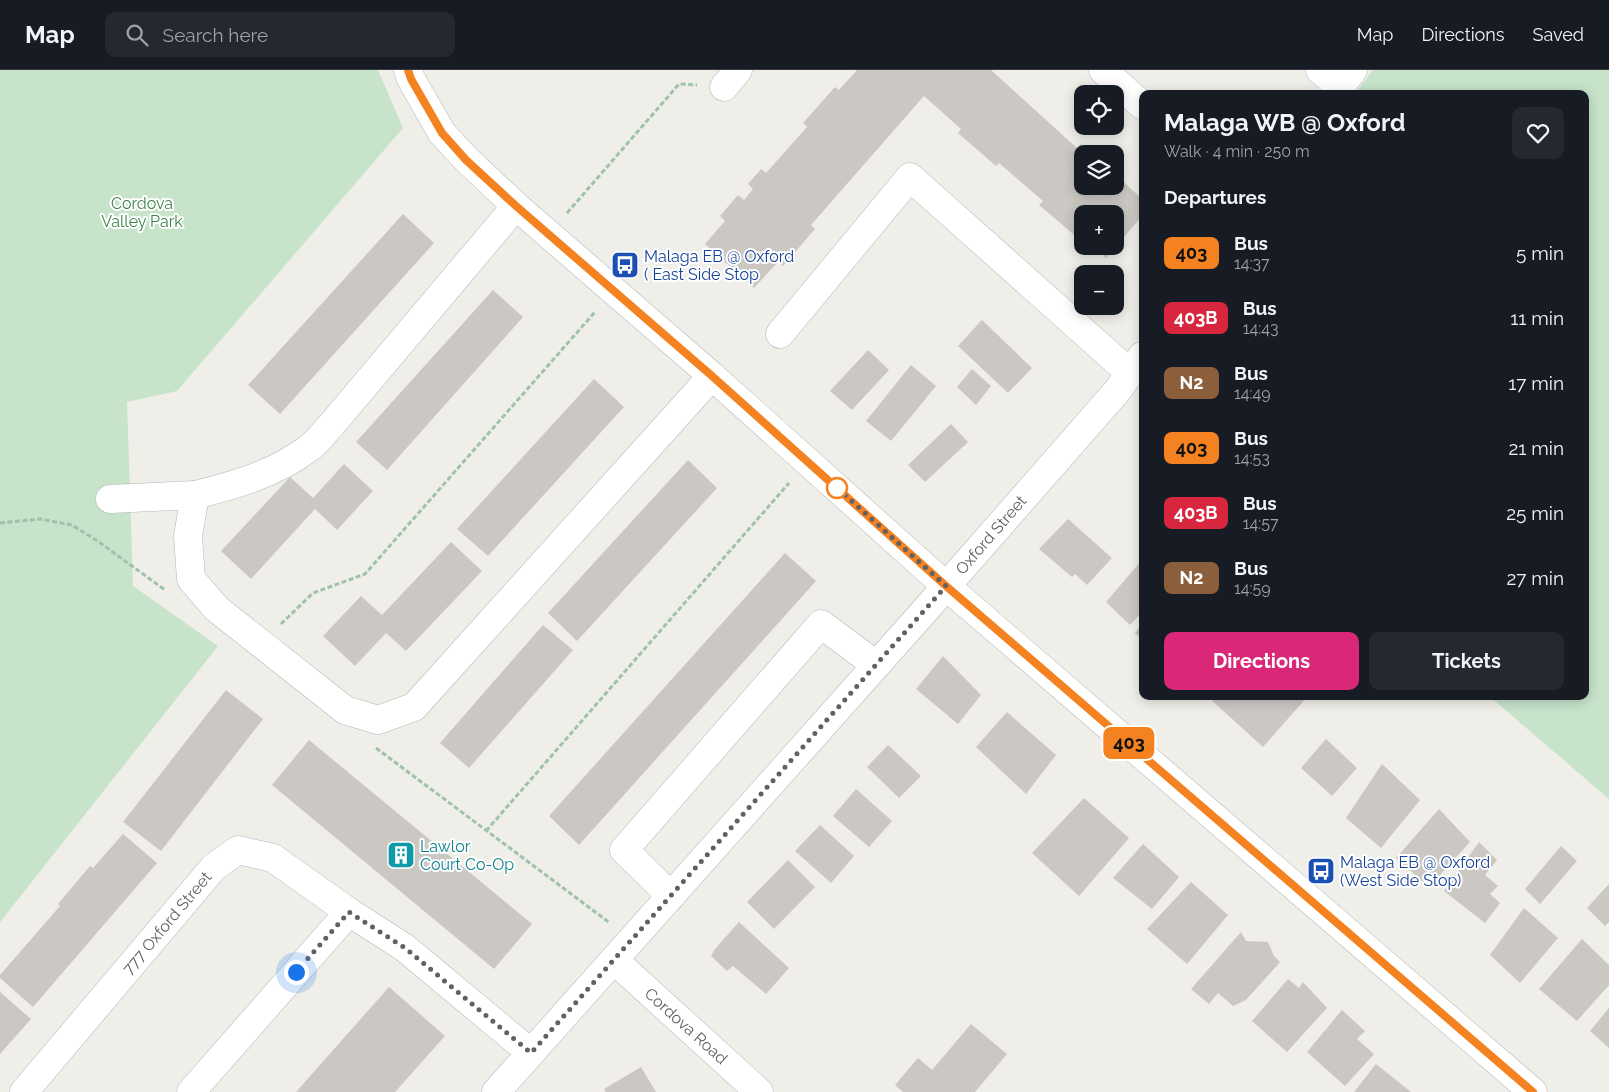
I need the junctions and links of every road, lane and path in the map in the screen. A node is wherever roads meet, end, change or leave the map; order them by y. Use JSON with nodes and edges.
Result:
{"nodes":[{"id":1,"x":408,"y":70,"type":"edge"},
{"id":2,"x":1103,"y":70,"type":"edge"},
{"id":3,"x":731,"y":78,"type":"edge"},
{"id":4,"x":1139,"y":102,"type":"edge"},
{"id":5,"x":516,"y":206,"type":"junction"},
{"id":6,"x":549,"y":235,"type":"junction"},
{"id":7,"x":614,"y":291,"type":"junction"},
{"id":8,"x":780,"y":334,"type":"dead end"},
{"id":9,"x":1136,"y":365,"type":"edge"},
{"id":10,"x":712,"y":376,"type":"junction"},
{"id":11,"x":807,"y":461,"type":"junction"},
{"id":12,"x":195,"y":494,"type":"junction"},
{"id":13,"x":110,"y":499,"type":"dead end"},
{"id":14,"x":946,"y":586,"type":"junction"},
{"id":15,"x":260,"y":643,"type":"junction"},
{"id":16,"x":876,"y":665,"type":"junction"},
{"id":17,"x":486,"y":831,"type":"dead end"},
{"id":18,"x":671,"y":896,"type":"junction"},
{"id":19,"x":349,"y":912,"type":"junction"},
{"id":20,"x":614,"y":960,"type":"junction"},
{"id":21,"x":531,"y":1053,"type":"junction"},
{"id":22,"x":24,"y":1092,"type":"edge"},
{"id":23,"x":191,"y":1092,"type":"edge"},
{"id":24,"x":496,"y":1092,"type":"edge"},
{"id":25,"x":759,"y":1092,"type":"edge"},
{"id":26,"x":1533,"y":1092,"type":"edge"}],
"edges":[{"from":1,"to":5,"type":"street"},
{"from":2,"to":4,"type":"street"},
{"from":3,"to":6,"type":"path"},
{"from":5,"to":6,"type":"street"},
{"from":5,"to":12,"type":"street"},
{"from":6,"to":7,"type":"street"},
{"from":7,"to":10,"type":"street"},
{"from":7,"to":15,"type":"path"},
{"from":8,"to":9,"type":"street"},
{"from":9,"to":14,"type":"street","name":"Oxford Street"},
{"from":10,"to":11,"type":"street"},
{"from":10,"to":15,"type":"street"},
{"from":11,"to":14,"type":"street"},
{"from":11,"to":17,"type":"path"},
{"from":12,"to":13,"type":"street"},
{"from":12,"to":15,"type":"street"},
{"from":14,"to":16,"type":"street","name":"Oxford Street"},
{"from":14,"to":26,"type":"street"},
{"from":16,"to":18,"type":"street","name":"Oxford Street"},
{"from":16,"to":18,"type":"street"},
{"from":18,"to":20,"type":"street","name":"Oxford Street"},
{"from":19,"to":21,"type":"street","name":"777 Oxford Street"},
{"from":19,"to":22,"type":"street","name":"777 Oxford Street"},
{"from":19,"to":23,"type":"street"},
{"from":20,"to":21,"type":"street","name":"Oxford Street"},
{"from":20,"to":25,"type":"street","name":"Cordova Road"},
{"from":21,"to":24,"type":"street","name":"Oxford Street"}]}
